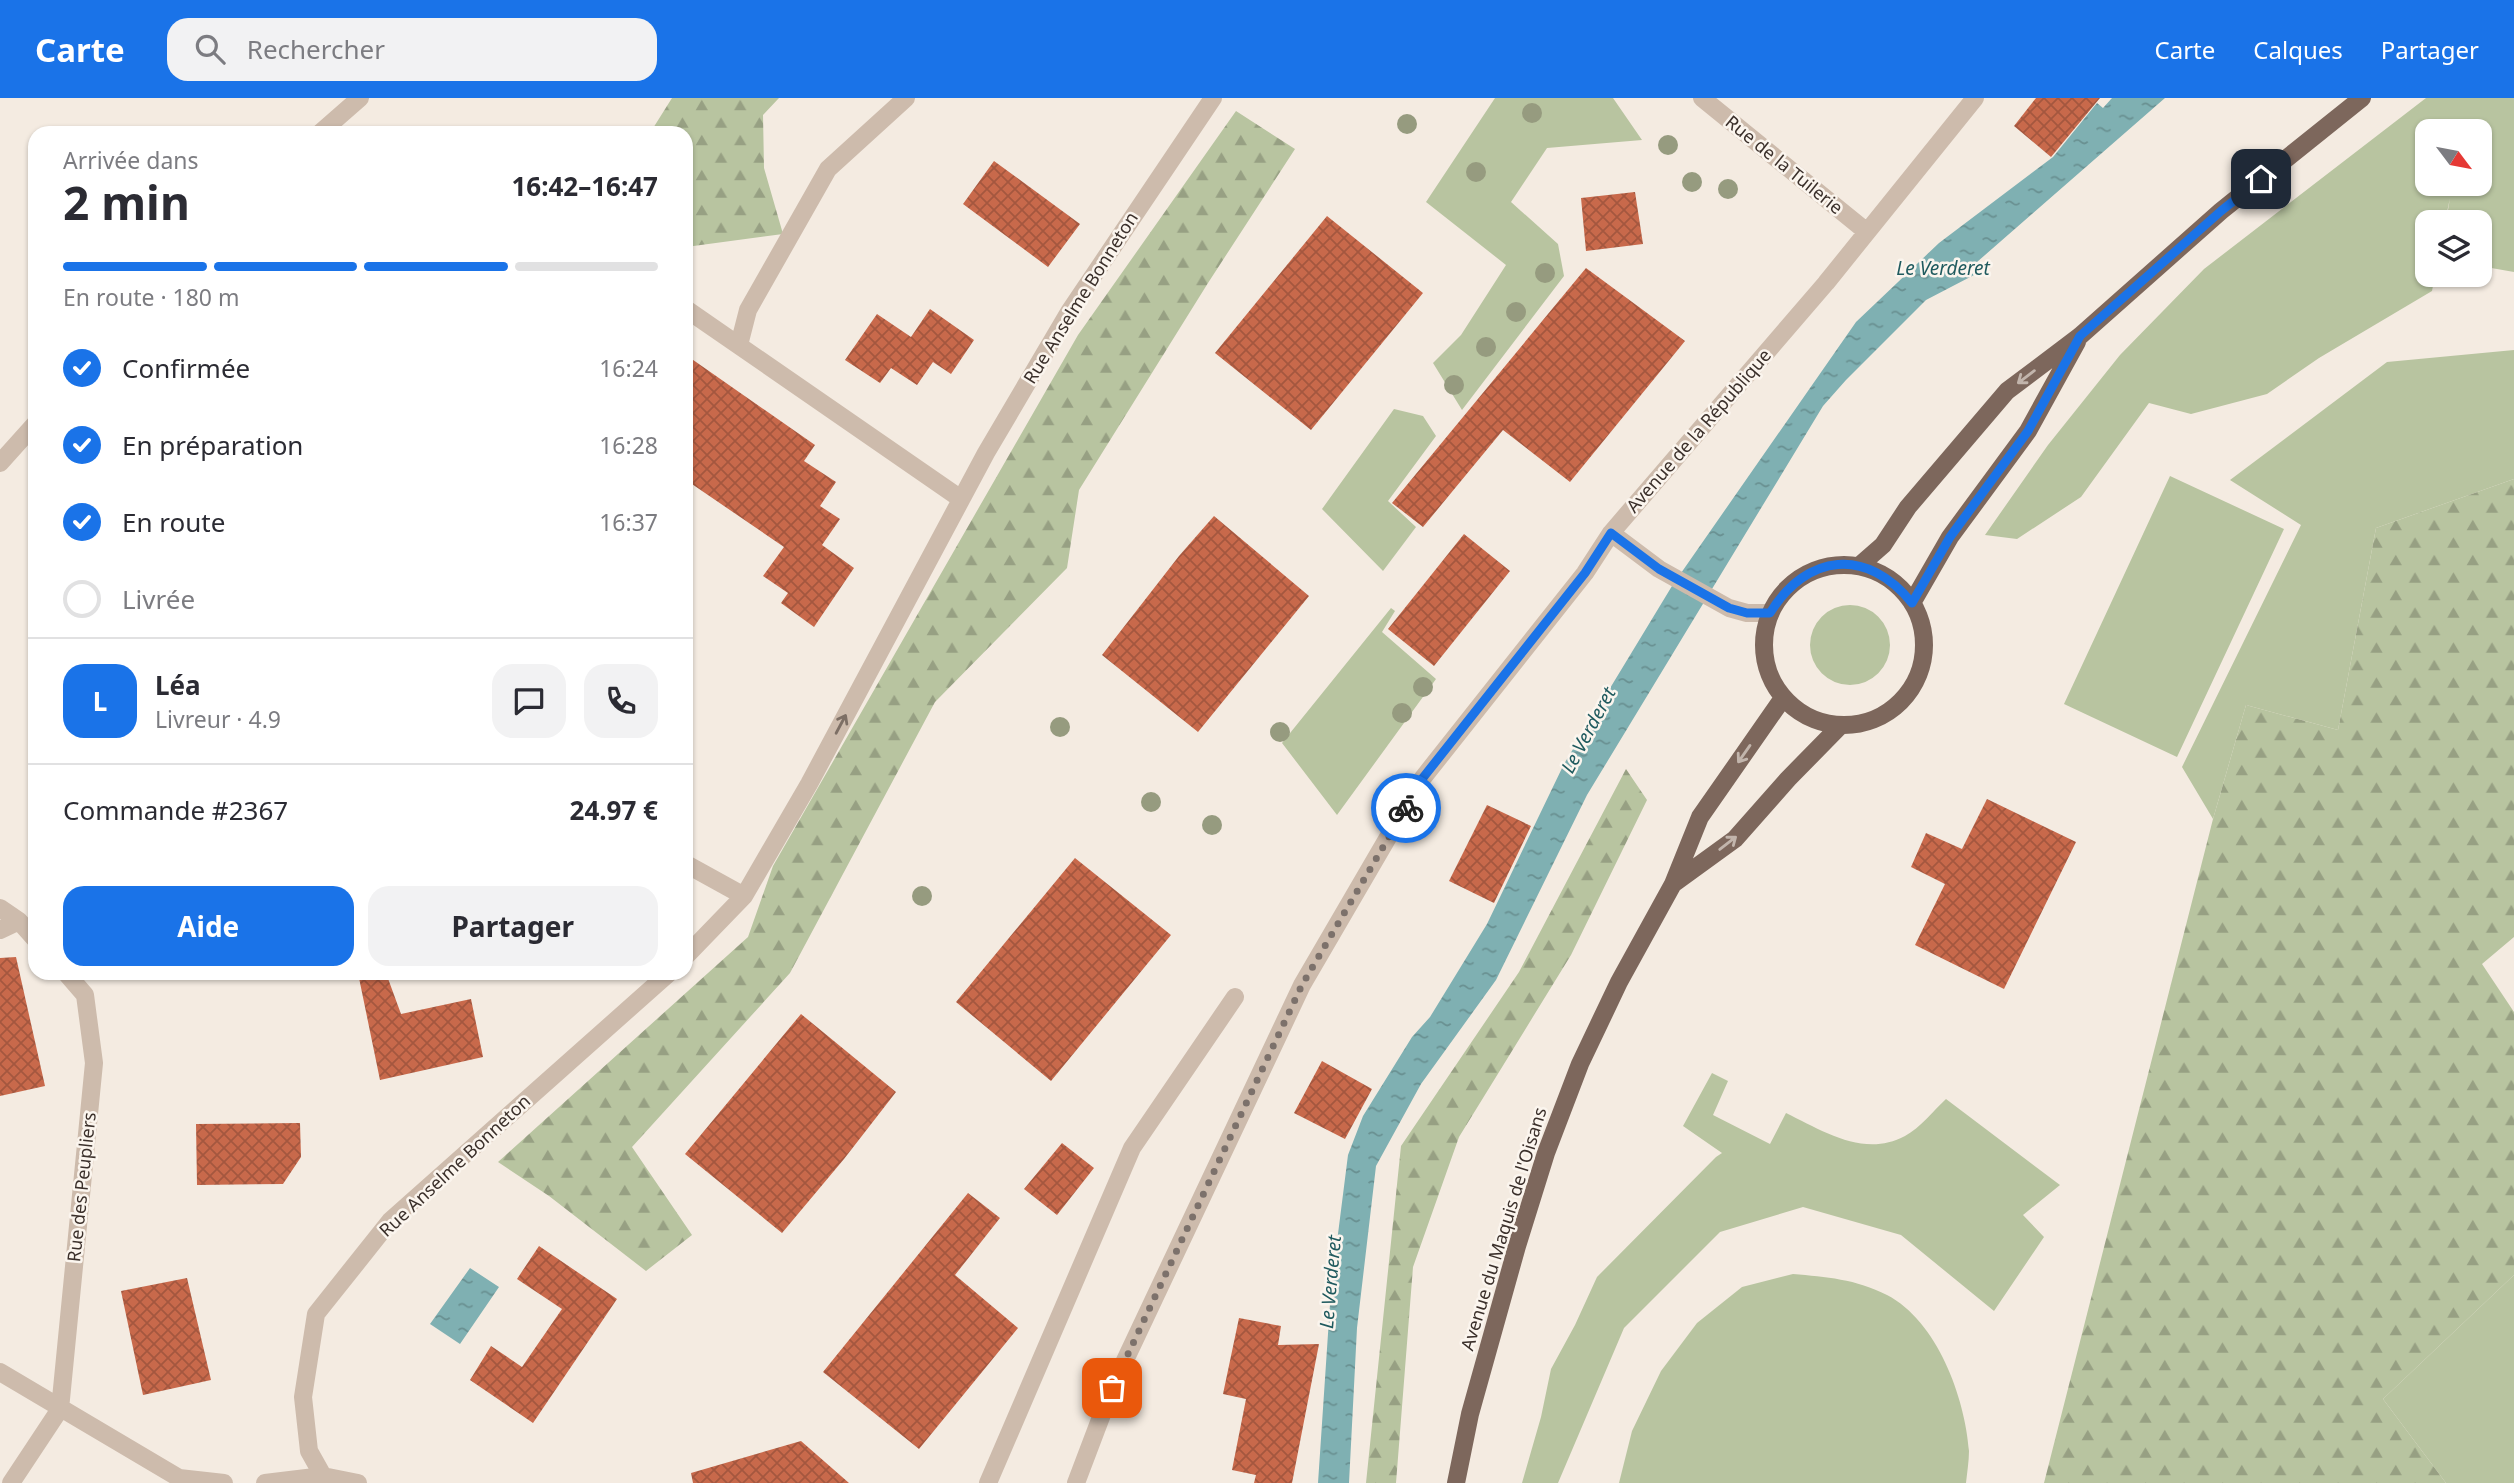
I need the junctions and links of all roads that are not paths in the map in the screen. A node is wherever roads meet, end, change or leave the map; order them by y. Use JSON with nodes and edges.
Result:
{"nodes":[{"id":1,"x":360,"y":98,"type":"edge"},
{"id":2,"x":906,"y":98,"type":"edge"},
{"id":3,"x":1702,"y":98,"type":"edge"},
{"id":4,"x":1975,"y":98,"type":"edge"},
{"id":5,"x":2362,"y":98,"type":"edge"},
{"id":6,"x":1208,"y":99,"type":"edge"},
{"id":7,"x":328,"y":126,"type":"edge"},
{"id":8,"x":1867,"y":232,"type":"junction"},
{"id":9,"x":693,"y":314,"type":"edge"},
{"id":10,"x":2080,"y":336,"type":"junction"},
{"id":11,"x":739,"y":345,"type":"junction"},
{"id":12,"x":28,"y":432,"type":"edge"},
{"id":13,"x":0,"y":463,"type":"edge"},
{"id":14,"x":961,"y":499,"type":"junction"},
{"id":15,"x":1611,"y":533,"type":"junction"},
{"id":16,"x":1859,"y":566,"type":"junction"},
{"id":17,"x":1912,"y":603,"type":"junction"},
{"id":18,"x":1770,"y":613,"type":"junction"},
{"id":19,"x":1783,"y":698,"type":"junction"},
{"id":20,"x":1841,"y":725,"type":"junction"},
{"id":21,"x":693,"y":868,"type":"edge"},
{"id":22,"x":1673,"y":884,"type":"junction"},
{"id":23,"x":744,"y":896,"type":"junction"},
{"id":24,"x":0,"y":908,"type":"edge"},
{"id":25,"x":19,"y":921,"type":"junction"},
{"id":26,"x":0,"y":929,"type":"edge"},
{"id":27,"x":28,"y":931,"type":"edge"},
{"id":28,"x":693,"y":949,"type":"edge"},
{"id":29,"x":72,"y":980,"type":"edge"},
{"id":30,"x":660,"y":980,"type":"edge"},
{"id":31,"x":1235,"y":997,"type":"dead end"},
{"id":32,"x":0,"y":1373,"type":"edge"},
{"id":33,"x":60,"y":1409,"type":"junction"},
{"id":34,"x":323,"y":1476,"type":"junction"},
{"id":35,"x":11,"y":1483,"type":"edge"},
{"id":36,"x":224,"y":1483,"type":"edge"},
{"id":37,"x":265,"y":1483,"type":"edge"},
{"id":38,"x":358,"y":1483,"type":"edge"},
{"id":39,"x":988,"y":1483,"type":"edge"},
{"id":40,"x":1076,"y":1483,"type":"edge"},
{"id":41,"x":1456,"y":1483,"type":"edge"}],
"edges":[{"from":1,"to":7,"type":"street"},
{"from":2,"to":11,"type":"street"},
{"from":3,"to":8,"type":"street","name":"Rue de la Tuilerie"},
{"from":4,"to":8,"type":"street","name":"Avenue de la République"},
{"from":5,"to":10,"type":"main road"},
{"from":6,"to":14,"type":"street","name":"Rue Anselme Bonneton"},
{"from":8,"to":15,"type":"street","name":"Avenue de la République"},
{"from":9,"to":11,"type":"street"},
{"from":10,"to":16,"type":"main road","one_way":true},
{"from":10,"to":17,"type":"main road"},
{"from":11,"to":14,"type":"street"},
{"from":12,"to":13,"type":"street"},
{"from":23,"to":14,"type":"street","name":"Rue Anselme Bonneton","one_way":true},
{"from":15,"to":18,"type":"street"},
{"from":15,"to":40,"type":"street","name":"Avenue de la République"},
{"from":16,"to":17,"type":"main road"},
{"from":16,"to":18,"type":"main road"},
{"from":17,"to":20,"type":"main road"},
{"from":18,"to":19,"type":"main road"},
{"from":19,"to":20,"type":"main road"},
{"from":19,"to":22,"type":"main road","name":"Avenue du Maquis de l'Oisans","one_way":true},
{"from":22,"to":20,"type":"main road","name":"Avenue du Maquis de l'Oisans","one_way":true},
{"from":21,"to":23,"type":"street"},
{"from":22,"to":41,"type":"main road","name":"Avenue du Maquis de l'Oisans"},
{"from":23,"to":28,"type":"street","name":"Rue Anselme Bonneton"},
{"from":24,"to":25,"type":"street"},
{"from":25,"to":26,"type":"street"},
{"from":25,"to":27,"type":"street"},
{"from":29,"to":33,"type":"street","name":"Rue des Peupliers"},
{"from":30,"to":34,"type":"street","name":"Rue Anselme Bonneton"},
{"from":31,"to":39,"type":"street"},
{"from":32,"to":33,"type":"street"},
{"from":33,"to":35,"type":"street"},
{"from":33,"to":36,"type":"street"},
{"from":34,"to":37,"type":"street"},
{"from":34,"to":38,"type":"street"}]}
